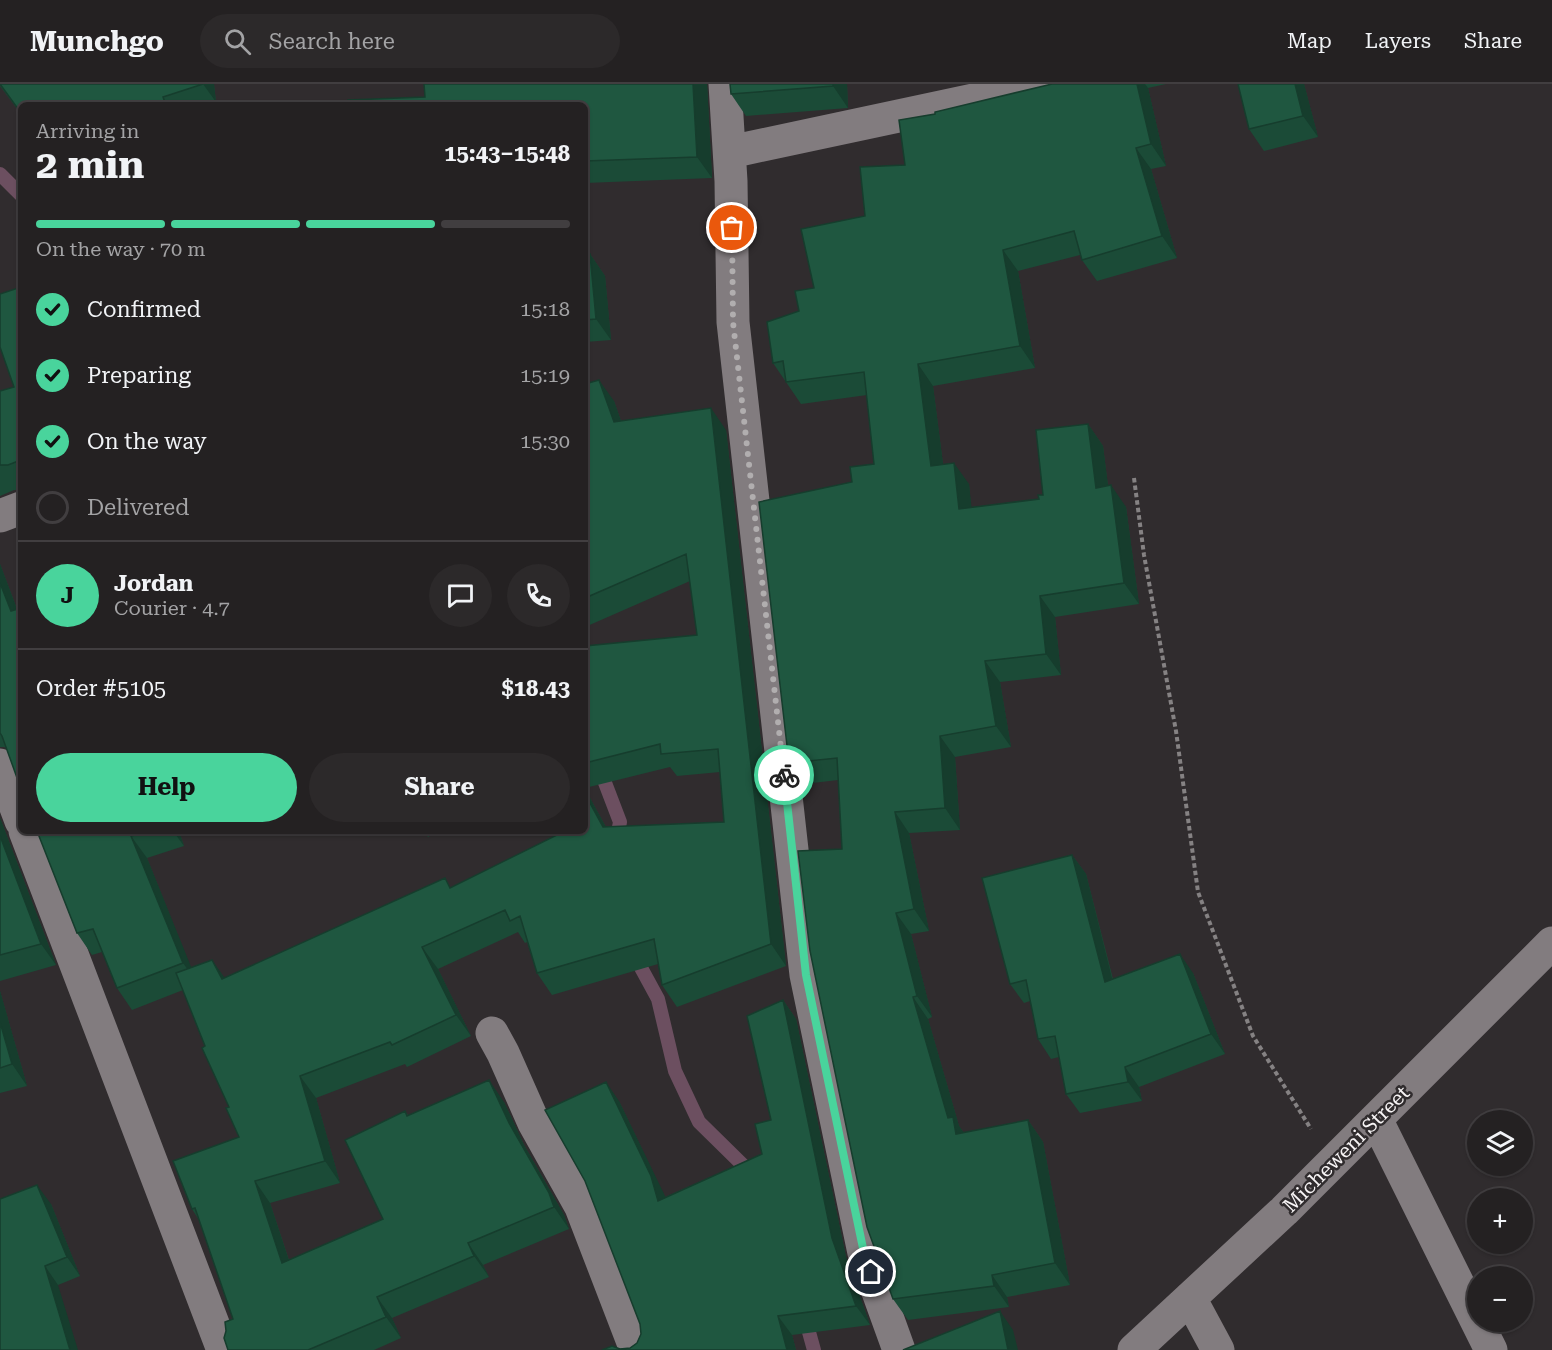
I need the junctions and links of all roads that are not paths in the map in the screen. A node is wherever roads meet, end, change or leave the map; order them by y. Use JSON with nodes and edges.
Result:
{"nodes":[{"id":1,"x":725,"y":84,"type":"edge"},
{"id":2,"x":1063,"y":84,"type":"edge"},
{"id":3,"x":730,"y":152,"type":"junction"},
{"id":4,"x":18,"y":509,"type":"edge"},
{"id":5,"x":0,"y":516,"type":"edge"},
{"id":6,"x":0,"y":765,"type":"edge"},
{"id":7,"x":18,"y":813,"type":"edge"},
{"id":8,"x":26,"y":834,"type":"edge"},
{"id":9,"x":1552,"y":945,"type":"edge"},
{"id":10,"x":492,"y":1033,"type":"dead end"},
{"id":11,"x":1376,"y":1119,"type":"junction"},
{"id":12,"x":1190,"y":1298,"type":"junction"},
{"id":13,"x":223,"y":1350,"type":"edge"},
{"id":14,"x":636,"y":1350,"type":"edge"},
{"id":15,"x":899,"y":1350,"type":"edge"},
{"id":16,"x":1134,"y":1350,"type":"edge"},
{"id":17,"x":1218,"y":1350,"type":"edge"},
{"id":18,"x":1491,"y":1350,"type":"edge"}],
"edges":[{"from":1,"to":3,"type":"street"},
{"from":2,"to":3,"type":"street"},
{"from":3,"to":15,"type":"street"},
{"from":4,"to":5,"type":"street"},
{"from":6,"to":7,"type":"street"},
{"from":8,"to":13,"type":"street"},
{"from":9,"to":11,"type":"street","name":"Micheweni Street"},
{"from":10,"to":14,"type":"street"},
{"from":11,"to":12,"type":"street","name":"Micheweni Street"},
{"from":11,"to":18,"type":"street"},
{"from":12,"to":16,"type":"street","name":"Micheweni Street"},
{"from":12,"to":17,"type":"street"}]}
